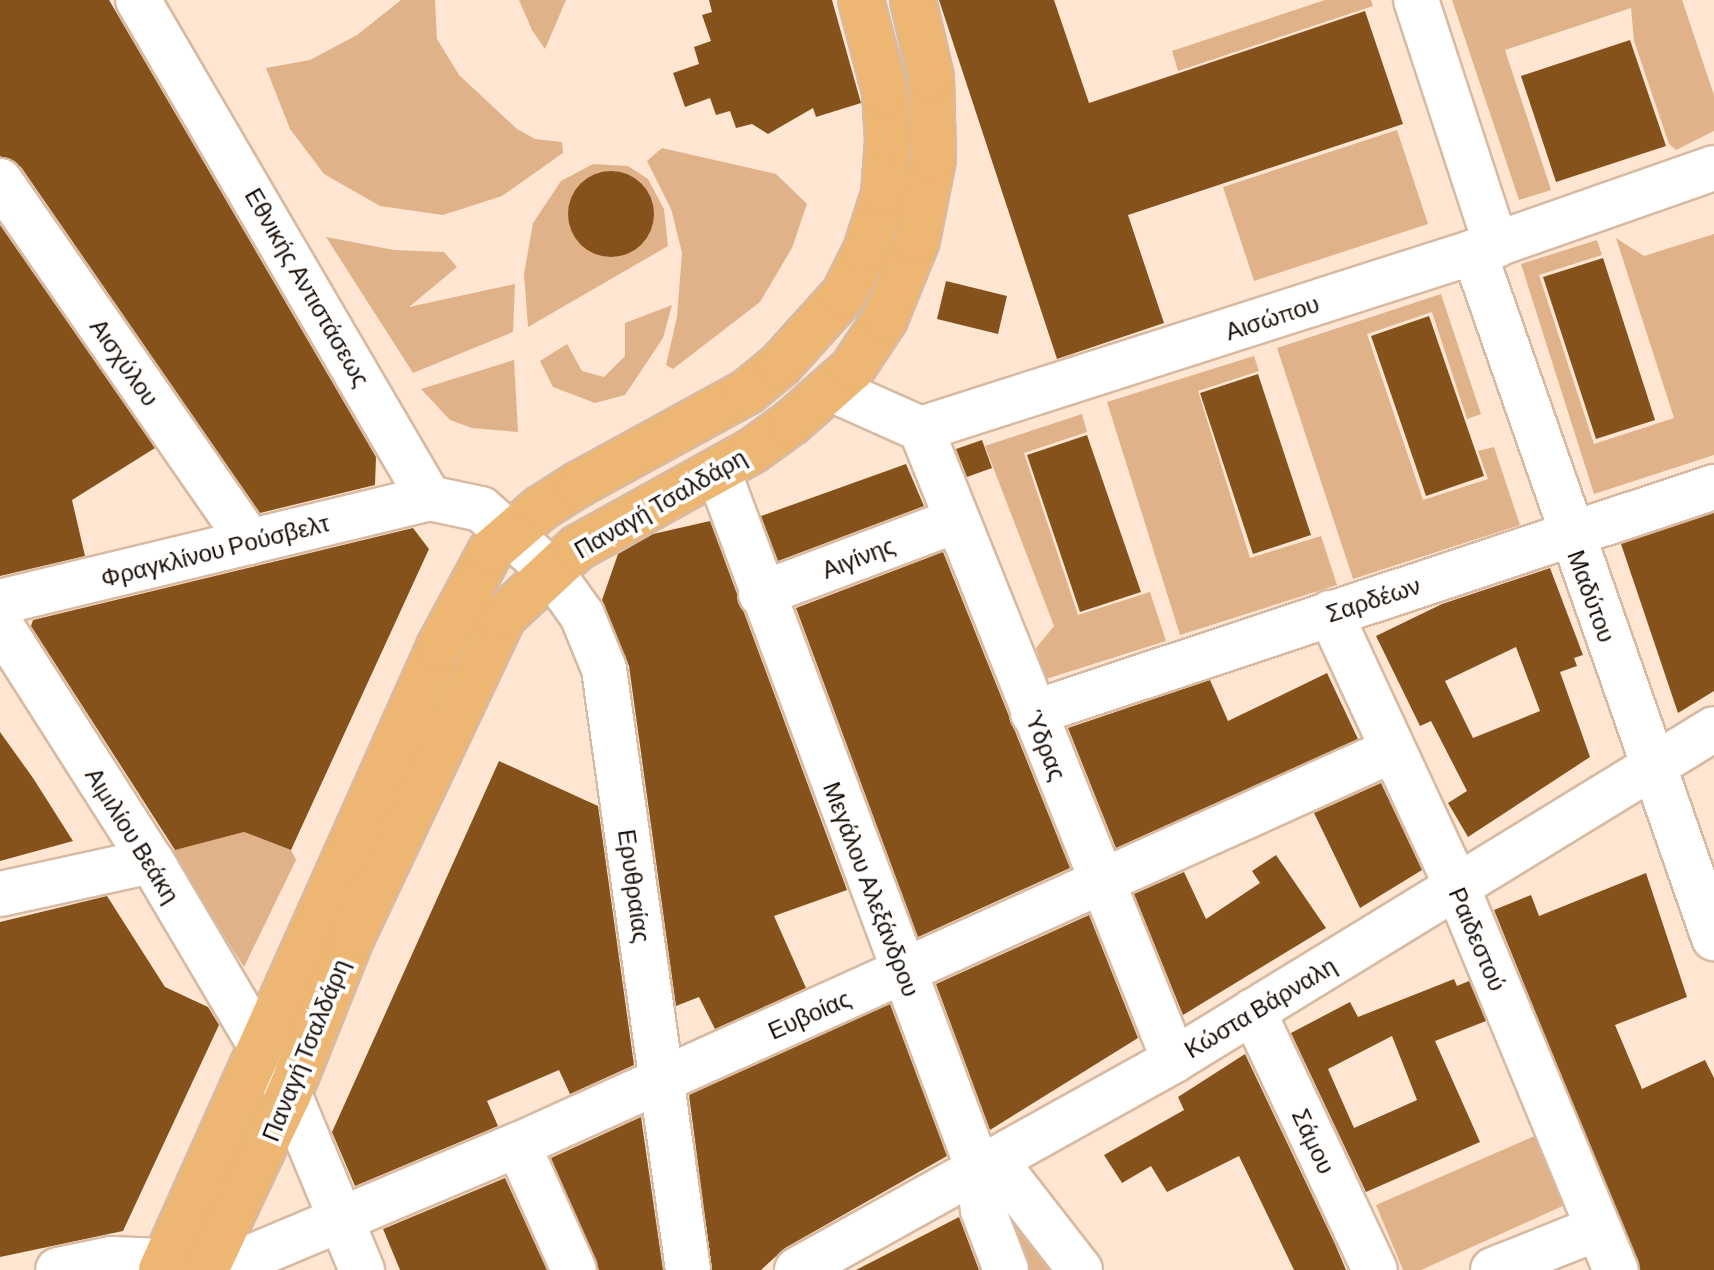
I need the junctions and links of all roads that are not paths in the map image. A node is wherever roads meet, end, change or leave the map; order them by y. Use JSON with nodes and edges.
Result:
{"nodes":[{"id":1,"x":138,"y":0,"type":"edge"},
{"id":2,"x":861,"y":0,"type":"edge"},
{"id":3,"x":913,"y":0,"type":"edge"},
{"id":4,"x":1416,"y":0,"type":"edge"},
{"id":5,"x":1714,"y":168,"type":"edge"},
{"id":6,"x":0,"y":181,"type":"edge"},
{"id":7,"x":1485,"y":249,"type":"junction"},
{"id":8,"x":831,"y":389,"type":"junction"},
{"id":9,"x":921,"y":429,"type":"junction"},
{"id":10,"x":718,"y":471,"type":"junction"},
{"id":11,"x":1714,"y":487,"type":"edge"},
{"id":12,"x":429,"y":498,"type":"junction"},
{"id":13,"x":955,"y":521,"type":"junction"},
{"id":14,"x":511,"y":533,"type":"junction"},
{"id":15,"x":1571,"y":536,"type":"junction"},
{"id":16,"x":250,"y":542,"type":"junction"},
{"id":17,"x":549,"y":569,"type":"junction"},
{"id":18,"x":761,"y":594,"type":"junction"},
{"id":19,"x":0,"y":602,"type":"edge"},
{"id":20,"x":1330,"y":613,"type":"junction"},
{"id":21,"x":0,"y":624,"type":"edge"},
{"id":22,"x":1033,"y":713,"type":"junction"},
{"id":23,"x":1714,"y":729,"type":"edge"},
{"id":24,"x":1393,"y":750,"type":"junction"},
{"id":25,"x":1654,"y":767,"type":"junction"},
{"id":26,"x":151,"y":861,"type":"junction"},
{"id":27,"x":1101,"y":885,"type":"junction"},
{"id":28,"x":1457,"y":887,"type":"junction"},
{"id":29,"x":0,"y":894,"type":"edge"},
{"id":30,"x":1714,"y":938,"type":"edge"},
{"id":31,"x":903,"y":973,"type":"junction"},
{"id":32,"x":1253,"y":1011,"type":"junction"},
{"id":33,"x":262,"y":1048,"type":"junction"},
{"id":34,"x":1174,"y":1060,"type":"junction"},
{"id":35,"x":663,"y":1079,"type":"junction"},
{"id":36,"x":289,"y":1094,"type":"junction"},
{"id":37,"x":518,"y":1145,"type":"junction"},
{"id":38,"x":977,"y":1166,"type":"junction"},
{"id":39,"x":341,"y":1220,"type":"junction"},
{"id":40,"x":1598,"y":1228,"type":"junction"},
{"id":41,"x":180,"y":1268,"type":"edge"},
{"id":42,"x":58,"y":1270,"type":"edge"},
{"id":43,"x":220,"y":1270,"type":"edge"},
{"id":44,"x":362,"y":1270,"type":"edge"},
{"id":45,"x":574,"y":1270,"type":"edge"},
{"id":46,"x":688,"y":1270,"type":"edge"},
{"id":47,"x":797,"y":1270,"type":"edge"},
{"id":48,"x":1006,"y":1270,"type":"edge"},
{"id":49,"x":1080,"y":1270,"type":"edge"},
{"id":50,"x":1375,"y":1270,"type":"edge"},
{"id":51,"x":1493,"y":1270,"type":"edge"},
{"id":52,"x":1616,"y":1270,"type":"edge"}],
"edges":[{"from":1,"to":12,"type":"street","name":"Εθνικής Αντιστάσεως"},
{"from":2,"to":14,"type":"main road","name":"Παναγή Τσαλδάρη"},
{"from":3,"to":8,"type":"main road","name":"Παναγή Τσαλδάρη"},
{"from":4,"to":7,"type":"street","name":"Μαδύτου"},
{"from":5,"to":7,"type":"street","name":"Αισώπου"},
{"from":6,"to":16,"type":"street","name":"Αισχύλου"},
{"from":7,"to":9,"type":"street","name":"Αισώπου"},
{"from":7,"to":15,"type":"street","name":"Μαδύτου"},
{"from":8,"to":9,"type":"street"},
{"from":8,"to":10,"type":"main road","name":"Παναγή Τσαλδάρη"},
{"from":9,"to":13,"type":"street","name":"Ύδρας"},
{"from":10,"to":17,"type":"main road","name":"Παναγή Τσαλδάρη"},
{"from":10,"to":18,"type":"street","name":"Μεγάλου Αλεξάνδρου"},
{"from":11,"to":15,"type":"street","name":"Σαρδέων"},
{"from":12,"to":14,"type":"street"},
{"from":12,"to":16,"type":"street","name":"Φραγκλίνου Ρούσβελτ"},
{"from":13,"to":18,"type":"street","name":"Αιγίνης"},
{"from":13,"to":22,"type":"street","name":"Ύδρας"},
{"from":14,"to":17,"type":"street","name":"Ερυθραίας"},
{"from":14,"to":33,"type":"main road","name":"Παναγή Τσαλδάρη"},
{"from":15,"to":20,"type":"street","name":"Σαρδέων"},
{"from":15,"to":25,"type":"street","name":"Μαδύτου"},
{"from":16,"to":19,"type":"street","name":"Φραγκλίνου Ρούσβελτ"},
{"from":17,"to":35,"type":"street","name":"Ερυθραίας"},
{"from":17,"to":36,"type":"main road","name":"Παναγή Τσαλδάρη"},
{"from":18,"to":31,"type":"street","name":"Μεγάλου Αλεξάνδρου"},
{"from":20,"to":22,"type":"street","name":"Σαρδέων"},
{"from":20,"to":24,"type":"street","name":"Ραιδεστού"},
{"from":21,"to":26,"type":"street","name":"Αιμιλίου Βεάκη"},
{"from":22,"to":27,"type":"street","name":"Ύδρας"},
{"from":23,"to":25,"type":"street","name":"Κώστα Βάρναλη"},
{"from":24,"to":27,"type":"street","name":"Ευβοίας"},
{"from":24,"to":28,"type":"street","name":"Ραιδεστού"},
{"from":25,"to":28,"type":"street","name":"Κώστα Βάρναλη"},
{"from":25,"to":30,"type":"street","name":"Μαδύτου"},
{"from":26,"to":29,"type":"street"},
{"from":26,"to":33,"type":"street","name":"Αιμιλίου Βεάκη"},
{"from":27,"to":31,"type":"street","name":"Ευβοίας"},
{"from":27,"to":34,"type":"street","name":"Ύδρας"},
{"from":28,"to":32,"type":"street","name":"Κώστα Βάρναλη"},
{"from":28,"to":40,"type":"street","name":"Ραιδεστού"},
{"from":31,"to":35,"type":"street","name":"Ευβοίας"},
{"from":31,"to":38,"type":"street","name":"Μεγάλου Αλεξάνδρου"},
{"from":32,"to":34,"type":"street","name":"Κώστα Βάρναλη"},
{"from":32,"to":50,"type":"street","name":"Σάμου"},
{"from":33,"to":36,"type":"street","name":"Αιμιλίου Βεάκη"},
{"from":33,"to":41,"type":"main road","name":"Παναγή Τσαλδάρη"},
{"from":34,"to":38,"type":"street","name":"Κώστα Βάρναλη"},
{"from":35,"to":37,"type":"street","name":"Ευβοίας"},
{"from":35,"to":46,"type":"street","name":"Ερυθραίας"},
{"from":36,"to":39,"type":"street","name":"Αιμιλίου Βεάκη"},
{"from":36,"to":41,"type":"main road","name":"Παναγή Τσαλδάρη"},
{"from":37,"to":39,"type":"street","name":"Ευβοίας"},
{"from":37,"to":45,"type":"street"},
{"from":38,"to":47,"type":"street","name":"Κώστα Βάρναλη"},
{"from":38,"to":48,"type":"street","name":"Μεγάλου Αλεξάνδρου"},
{"from":38,"to":49,"type":"street"},
{"from":39,"to":43,"type":"street","name":"Ευβοίας"},
{"from":39,"to":44,"type":"street","name":"Αιμιλίου Βεάκη"},
{"from":40,"to":51,"type":"street"},
{"from":40,"to":52,"type":"street","name":"Ραιδεστού"},
{"from":41,"to":42,"type":"street"}]}
